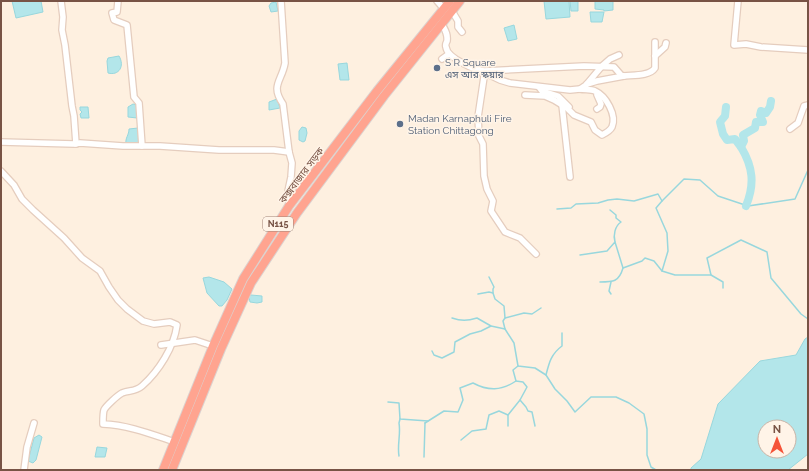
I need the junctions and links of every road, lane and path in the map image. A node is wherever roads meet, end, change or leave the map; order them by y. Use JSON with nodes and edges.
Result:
{"nodes":[{"id":1,"x":61,"y":1,"type":"edge"},
{"id":2,"x":118,"y":1,"type":"edge"},
{"id":3,"x":281,"y":1,"type":"edge"},
{"id":4,"x":437,"y":1,"type":"edge"},
{"id":5,"x":450,"y":1,"type":"edge"},
{"id":6,"x":460,"y":1,"type":"edge"},
{"id":7,"x":738,"y":1,"type":"edge"},
{"id":8,"x":448,"y":10,"type":"junction"},
{"id":9,"x":442,"y":24,"type":"junction"},
{"id":10,"x":462,"y":32,"type":"dead end"},
{"id":11,"x":655,"y":42,"type":"dead end"},
{"id":12,"x":666,"y":43,"type":"dead end"},
{"id":13,"x":808,"y":50,"type":"edge"},
{"id":14,"x":449,"y":54,"type":"junction"},
{"id":15,"x":619,"y":55,"type":"dead end"},
{"id":16,"x":655,"y":56,"type":"junction"},
{"id":17,"x":442,"y":58,"type":"dead end"},
{"id":18,"x":602,"y":66,"type":"junction"},
{"id":19,"x":479,"y":70,"type":"junction"},
{"id":20,"x":624,"y":76,"type":"junction"},
{"id":21,"x":586,"y":85,"type":"junction"},
{"id":22,"x":539,"y":87,"type":"junction"},
{"id":23,"x":580,"y":89,"type":"junction"},
{"id":24,"x":595,"y":91,"type":"junction"},
{"id":25,"x":525,"y":95,"type":"dead end"},
{"id":26,"x":562,"y":105,"type":"junction"},
{"id":27,"x":808,"y":105,"type":"edge"},
{"id":28,"x":597,"y":109,"type":"dead end"},
{"id":29,"x":587,"y":120,"type":"junction"},
{"id":30,"x":790,"y":129,"type":"dead end"},
{"id":31,"x":1,"y":142,"type":"edge"},
{"id":32,"x":76,"y":144,"type":"junction"},
{"id":33,"x":142,"y":146,"type":"junction"},
{"id":34,"x":290,"y":152,"type":"junction"},
{"id":35,"x":1,"y":171,"type":"edge"},
{"id":36,"x":570,"y":177,"type":"dead end"},
{"id":37,"x":289,"y":206,"type":"junction"},
{"id":38,"x":536,"y":254,"type":"dead end"},
{"id":39,"x":171,"y":344,"type":"junction"},
{"id":40,"x":161,"y":345,"type":"dead end"},
{"id":41,"x":213,"y":346,"type":"junction"},
{"id":42,"x":34,"y":423,"type":"dead end"},
{"id":43,"x":175,"y":442,"type":"junction"},
{"id":44,"x":24,"y":470,"type":"edge"},
{"id":45,"x":163,"y":470,"type":"edge"},
{"id":46,"x":172,"y":470,"type":"edge"}],
"edges":[{"from":1,"to":32,"type":"street"},
{"from":2,"to":33,"type":"street"},
{"from":3,"to":34,"type":"street"},
{"from":4,"to":8,"type":"street"},
{"from":5,"to":8,"type":"highway","name":"কক্সবাজার সড়ক","number":"N115"},
{"from":6,"to":8,"type":"highway","name":"কক্সবাজার সড়ক","number":"N115"},
{"from":7,"to":13,"type":"street"},
{"from":8,"to":9,"type":"highway","name":"কক্সবাজার সড়ক","number":"N115"},
{"from":8,"to":10,"type":"street"},
{"from":8,"to":37,"type":"highway","name":"কক্সবাজার সড়ক","number":"N115"},
{"from":9,"to":14,"type":"street"},
{"from":9,"to":46,"type":"highway","name":"কক্সবাজার সড়ক","number":"N115"},
{"from":11,"to":16,"type":"street"},
{"from":12,"to":16,"type":"street"},
{"from":14,"to":17,"type":"street"},
{"from":14,"to":19,"type":"street"},
{"from":15,"to":18,"type":"street"},
{"from":16,"to":20,"type":"street"},
{"from":18,"to":19,"type":"street"},
{"from":18,"to":20,"type":"street"},
{"from":18,"to":21,"type":"street"},
{"from":19,"to":22,"type":"street"},
{"from":19,"to":38,"type":"street"},
{"from":20,"to":21,"type":"street"},
{"from":21,"to":23,"type":"street"},
{"from":22,"to":23,"type":"street"},
{"from":22,"to":29,"type":"street"},
{"from":23,"to":24,"type":"street"},
{"from":24,"to":28,"type":"street"},
{"from":24,"to":29,"type":"street"},
{"from":25,"to":26,"type":"street"},
{"from":26,"to":29,"type":"street"},
{"from":26,"to":36,"type":"street"},
{"from":27,"to":30,"type":"street"},
{"from":31,"to":32,"type":"street"},
{"from":32,"to":33,"type":"street"},
{"from":33,"to":34,"type":"street"},
{"from":34,"to":37,"type":"street"},
{"from":35,"to":39,"type":"street"},
{"from":37,"to":41,"type":"highway","name":"কক্সবাজার সড়ক","number":"N115"},
{"from":39,"to":40,"type":"street"},
{"from":39,"to":41,"type":"street"},
{"from":39,"to":43,"type":"street"},
{"from":41,"to":43,"type":"highway","name":"কক্সবাজার সড়ক","number":"N115"},
{"from":42,"to":44,"type":"street"},
{"from":43,"to":45,"type":"highway","name":"কক্সবাজার সড়ক","number":"N115"}]}
